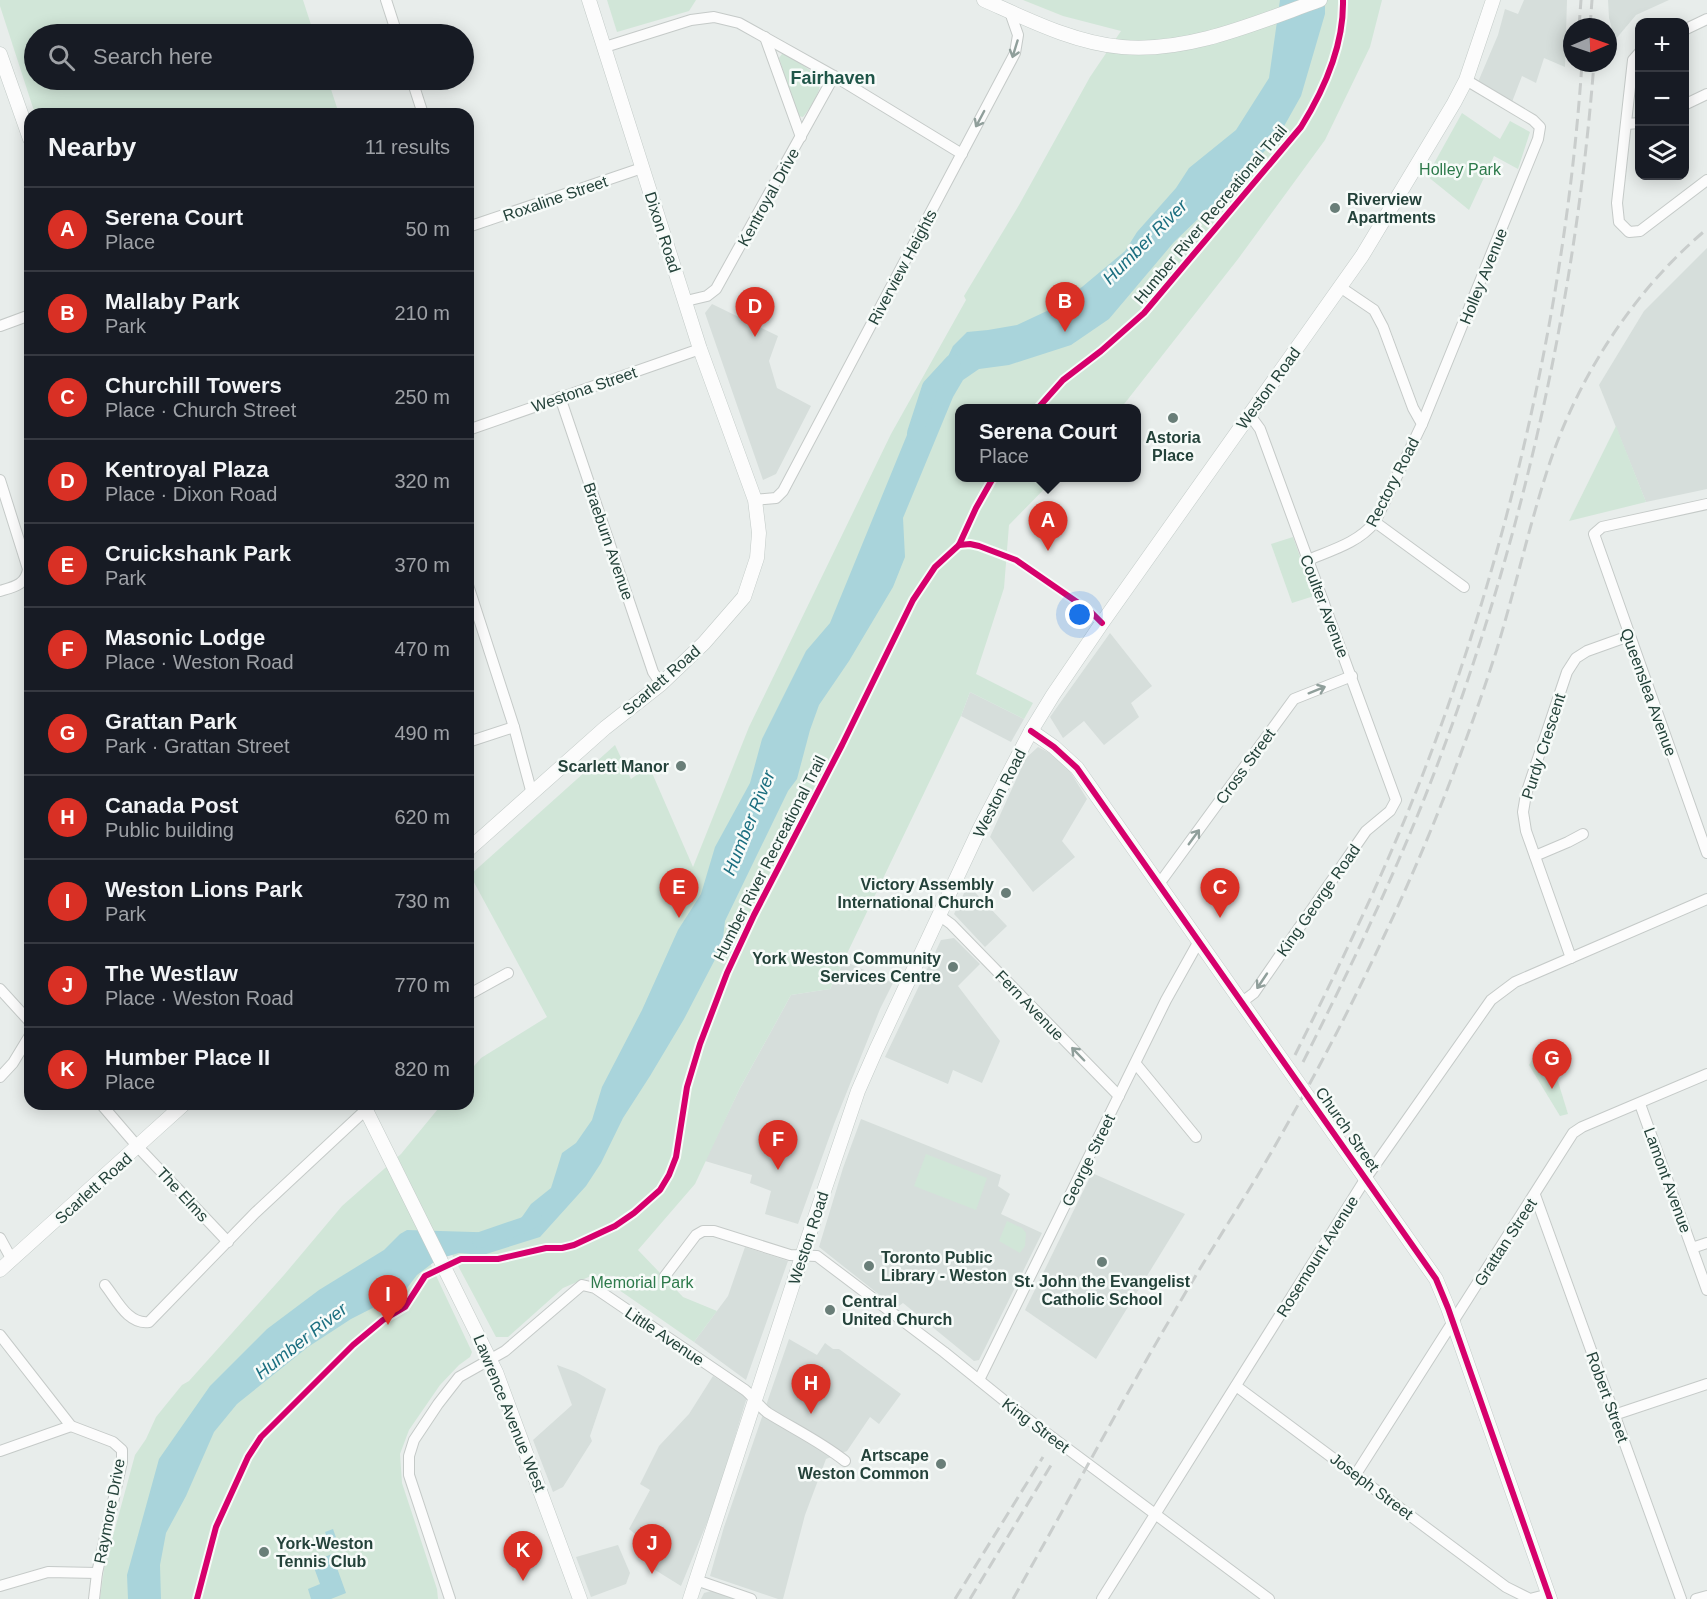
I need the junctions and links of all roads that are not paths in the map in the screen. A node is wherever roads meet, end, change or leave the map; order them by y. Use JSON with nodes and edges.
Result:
{"nodes":[{"id":1,"x":386,"y":0,"type":"edge"},
{"id":2,"x":589,"y":0,"type":"edge"},
{"id":3,"x":984,"y":0,"type":"edge"},
{"id":4,"x":1320,"y":0,"type":"edge"},
{"id":5,"x":1493,"y":0,"type":"edge"},
{"id":6,"x":1010,"y":12,"type":"junction"},
{"id":7,"x":1707,"y":19,"type":"edge"},
{"id":8,"x":394,"y":24,"type":"edge"},
{"id":9,"x":1689,"y":28,"type":"edge"},
{"id":10,"x":765,"y":37,"type":"junction"},
{"id":11,"x":605,"y":48,"type":"junction"},
{"id":12,"x":0,"y":54,"type":"edge"},
{"id":13,"x":1635,"y":58,"type":"edge"},
{"id":14,"x":834,"y":76,"type":"junction"},
{"id":15,"x":1466,"y":80,"type":"junction"},
{"id":16,"x":415,"y":90,"type":"edge"},
{"id":17,"x":1707,"y":94,"type":"edge"},
{"id":18,"x":1689,"y":103,"type":"edge"},
{"id":19,"x":421,"y":108,"type":"edge"},
{"id":20,"x":24,"y":122,"type":"edge"},
{"id":21,"x":1635,"y":123,"type":"edge"},
{"id":22,"x":1626,"y":124,"type":"junction"},
{"id":23,"x":801,"y":137,"type":"junction"},
{"id":24,"x":962,"y":154,"type":"junction"},
{"id":25,"x":642,"y":168,"type":"junction"},
{"id":26,"x":1707,"y":180,"type":"edge"},
{"id":27,"x":474,"y":225,"type":"edge"},
{"id":28,"x":1340,"y":287,"type":"junction"},
{"id":29,"x":686,"y":300,"type":"junction"},
{"id":30,"x":24,"y":317,"type":"edge"},
{"id":31,"x":0,"y":326,"type":"edge"},
{"id":32,"x":700,"y":349,"type":"junction"},
{"id":33,"x":560,"y":397,"type":"junction"},
{"id":34,"x":1250,"y":414,"type":"junction"},
{"id":35,"x":1422,"y":424,"type":"junction"},
{"id":36,"x":474,"y":427,"type":"edge"},
{"id":37,"x":741,"y":462,"type":"joint"},
{"id":38,"x":0,"y":480,"type":"edge"},
{"id":39,"x":754,"y":500,"type":"junction"},
{"id":40,"x":1707,"y":504,"type":"edge"},
{"id":41,"x":1375,"y":522,"type":"junction"},
{"id":42,"x":24,"y":553,"type":"edge"},
{"id":43,"x":1308,"y":560,"type":"junction"},
{"id":44,"x":24,"y":579,"type":"edge"},
{"id":45,"x":1464,"y":586,"type":"dead end"},
{"id":46,"x":0,"y":591,"type":"edge"},
{"id":47,"x":474,"y":604,"type":"edge"},
{"id":48,"x":1629,"y":636,"type":"junction"},
{"id":49,"x":1352,"y":676,"type":"junction"},
{"id":50,"x":661,"y":684,"type":"junction"},
{"id":51,"x":514,"y":727,"type":"junction"},
{"id":52,"x":1031,"y":731,"type":"junction"},
{"id":53,"x":474,"y":740,"type":"edge"},
{"id":54,"x":532,"y":794,"type":"junction"},
{"id":55,"x":1396,"y":800,"type":"joint"},
{"id":56,"x":1583,"y":834,"type":"dead end"},
{"id":57,"x":474,"y":845,"type":"edge"},
{"id":58,"x":1707,"y":853,"type":"edge"},
{"id":59,"x":1535,"y":856,"type":"junction"},
{"id":60,"x":1159,"y":884,"type":"junction"},
{"id":61,"x":1707,"y":899,"type":"edge"},
{"id":62,"x":940,"y":916,"type":"junction"},
{"id":63,"x":1199,"y":941,"type":"junction"},
{"id":64,"x":1571,"y":958,"type":"junction"},
{"id":65,"x":508,"y":973,"type":"dead end"},
{"id":66,"x":0,"y":989,"type":"edge"},
{"id":67,"x":474,"y":992,"type":"edge"},
{"id":68,"x":1242,"y":1002,"type":"junction"},
{"id":69,"x":24,"y":1015,"type":"edge"},
{"id":70,"x":24,"y":1045,"type":"edge"},
{"id":71,"x":1136,"y":1064,"type":"junction"},
{"id":72,"x":1707,"y":1074,"type":"edge"},
{"id":73,"x":0,"y":1077,"type":"edge"},
{"id":74,"x":1119,"y":1096,"type":"junction"},
{"id":75,"x":1640,"y":1104,"type":"junction"},
{"id":76,"x":106,"y":1110,"type":"edge"},
{"id":77,"x":178,"y":1110,"type":"edge"},
{"id":78,"x":363,"y":1110,"type":"edge"},
{"id":79,"x":369,"y":1110,"type":"edge"},
{"id":80,"x":1196,"y":1137,"type":"dead end"},
{"id":81,"x":138,"y":1147,"type":"junction"},
{"id":82,"x":1366,"y":1179,"type":"junction"},
{"id":83,"x":1535,"y":1195,"type":"junction"},
{"id":84,"x":0,"y":1238,"type":"edge"},
{"id":85,"x":228,"y":1242,"type":"junction"},
{"id":86,"x":1707,"y":1243,"type":"edge"},
{"id":87,"x":1692,"y":1248,"type":"junction"},
{"id":88,"x":802,"y":1256,"type":"junction"},
{"id":89,"x":12,"y":1260,"type":"junction"},
{"id":90,"x":0,"y":1270,"type":"edge"},
{"id":91,"x":665,"y":1276,"type":"dead end"},
{"id":92,"x":105,"y":1285,"type":"dead end"},
{"id":93,"x":1707,"y":1290,"type":"edge"},
{"id":94,"x":1452,"y":1323,"type":"junction"},
{"id":95,"x":0,"y":1335,"type":"edge"},
{"id":96,"x":490,"y":1358,"type":"junction"},
{"id":97,"x":979,"y":1380,"type":"junction"},
{"id":98,"x":1707,"y":1384,"type":"edge"},
{"id":99,"x":1236,"y":1386,"type":"junction"},
{"id":100,"x":755,"y":1398,"type":"junction"},
{"id":101,"x":1614,"y":1415,"type":"junction"},
{"id":102,"x":71,"y":1426,"type":"junction"},
{"id":103,"x":0,"y":1451,"type":"edge"},
{"id":104,"x":845,"y":1461,"type":"dead end"},
{"id":105,"x":1356,"y":1474,"type":"junction"},
{"id":106,"x":1155,"y":1513,"type":"junction"},
{"id":107,"x":97,"y":1573,"type":"junction"},
{"id":108,"x":696,"y":1580,"type":"junction"},
{"id":109,"x":0,"y":1586,"type":"edge"},
{"id":110,"x":1506,"y":1587,"type":"junction"},
{"id":111,"x":1707,"y":1596,"type":"edge"},
{"id":112,"x":1550,"y":1597,"type":"edge"},
{"id":113,"x":94,"y":1599,"type":"edge"},
{"id":114,"x":450,"y":1599,"type":"edge"},
{"id":115,"x":580,"y":1599,"type":"edge"},
{"id":116,"x":690,"y":1599,"type":"edge"},
{"id":117,"x":751,"y":1599,"type":"edge"},
{"id":118,"x":1101,"y":1599,"type":"edge"},
{"id":119,"x":1269,"y":1599,"type":"edge"},
{"id":120,"x":1516,"y":1599,"type":"edge"},
{"id":121,"x":1681,"y":1599,"type":"edge"},
{"id":122,"x":1696,"y":1599,"type":"edge"}],
"edges":[{"from":1,"to":8,"type":"street"},
{"from":2,"to":11,"type":"main road","name":"Dixon Road"},
{"from":3,"to":6,"type":"main road"},
{"from":4,"to":6,"type":"main road"},
{"from":5,"to":15,"type":"main road","name":"Weston Road"},
{"from":6,"to":24,"type":"street","name":"Riverview Heights","one_way":true},
{"from":7,"to":9,"type":"street"},
{"from":10,"to":11,"type":"street"},
{"from":10,"to":14,"type":"street"},
{"from":10,"to":23,"type":"street"},
{"from":11,"to":25,"type":"main road","name":"Dixon Road"},
{"from":12,"to":20,"type":"main road"},
{"from":13,"to":22,"type":"street"},
{"from":14,"to":23,"type":"street","name":"Kentroyal Drive"},
{"from":14,"to":24,"type":"street"},
{"from":15,"to":28,"type":"main road","name":"Weston Road"},
{"from":15,"to":35,"type":"street","name":"Holley Avenue"},
{"from":16,"to":19,"type":"street"},
{"from":17,"to":18,"type":"street"},
{"from":21,"to":22,"type":"street"},
{"from":22,"to":26,"type":"street"},
{"from":23,"to":29,"type":"street","name":"Kentroyal Drive"},
{"from":24,"to":39,"type":"street","name":"Riverview Heights"},
{"from":25,"to":27,"type":"street","name":"Roxaline Street"},
{"from":25,"to":29,"type":"main road","name":"Dixon Road"},
{"from":28,"to":34,"type":"main road","name":"Weston Road"},
{"from":28,"to":35,"type":"street","name":"Rectory Road"},
{"from":29,"to":32,"type":"main road","name":"Dixon Road"},
{"from":30,"to":31,"type":"street"},
{"from":32,"to":33,"type":"street","name":"Westona Street"},
{"from":32,"to":37,"type":"main road","name":"Dixon Road"},
{"from":33,"to":36,"type":"street","name":"Westona Street"},
{"from":33,"to":50,"type":"street","name":"Braeburn Avenue"},
{"from":34,"to":43,"type":"street","name":"Coulter Avenue"},
{"from":34,"to":52,"type":"main road","name":"Weston Road"},
{"from":35,"to":41,"type":"street","name":"Rectory Road"},
{"from":37,"to":39,"type":"main road","name":"Scarlett Road"},
{"from":38,"to":42,"type":"street"},
{"from":39,"to":50,"type":"main road","name":"Scarlett Road"},
{"from":40,"to":48,"type":"street","name":"Queenslea Avenue"},
{"from":41,"to":43,"type":"street","name":"Rectory Road"},
{"from":41,"to":45,"type":"street"},
{"from":43,"to":49,"type":"street","name":"Coulter Avenue"},
{"from":44,"to":46,"type":"street"},
{"from":47,"to":51,"type":"street"},
{"from":48,"to":58,"type":"street","name":"Queenslea Avenue"},
{"from":48,"to":59,"type":"street","name":"Purdy Crescent"},
{"from":49,"to":55,"type":"street","name":"Coulter Avenue"},
{"from":60,"to":49,"type":"street","name":"Cross Street","one_way":true},
{"from":50,"to":54,"type":"main road","name":"Scarlett Road"},
{"from":51,"to":53,"type":"street"},
{"from":51,"to":54,"type":"street"},
{"from":52,"to":60,"type":"main road","name":"Church Street"},
{"from":52,"to":62,"type":"main road","name":"Weston Road"},
{"from":54,"to":57,"type":"main road","name":"Scarlett Road"},
{"from":55,"to":68,"type":"street","name":"King George Road","one_way":true},
{"from":56,"to":59,"type":"street"},
{"from":59,"to":64,"type":"street","name":"Purdy Crescent"},
{"from":60,"to":63,"type":"main road","name":"Church Street"},
{"from":61,"to":64,"type":"street","name":"Rosemount Avenue"},
{"from":74,"to":62,"type":"street","name":"Fern Avenue","one_way":true},
{"from":62,"to":88,"type":"main road","name":"Weston Road"},
{"from":63,"to":68,"type":"main road","name":"Church Street"},
{"from":63,"to":71,"type":"street","name":"George Street"},
{"from":64,"to":82,"type":"street","name":"Rosemount Avenue"},
{"from":65,"to":67,"type":"street"},
{"from":66,"to":69,"type":"street"},
{"from":68,"to":82,"type":"main road","name":"Church Street"},
{"from":70,"to":73,"type":"street"},
{"from":71,"to":74,"type":"street","name":"George Street"},
{"from":71,"to":80,"type":"street"},
{"from":72,"to":75,"type":"street","name":"Grattan Street"},
{"from":74,"to":97,"type":"street","name":"George Street"},
{"from":75,"to":83,"type":"street","name":"Grattan Street"},
{"from":75,"to":87,"type":"street","name":"Lamont Avenue"},
{"from":76,"to":81,"type":"street","name":"The Elms"},
{"from":77,"to":81,"type":"main road","name":"Scarlett Road"},
{"from":78,"to":85,"type":"street"},
{"from":79,"to":96,"type":"main road","name":"Lawrence Avenue West"},
{"from":81,"to":85,"type":"street","name":"The Elms"},
{"from":81,"to":89,"type":"main road","name":"Scarlett Road"},
{"from":82,"to":94,"type":"main road","name":"Church Street"},
{"from":82,"to":99,"type":"street","name":"Rosemount Avenue"},
{"from":83,"to":94,"type":"street","name":"Grattan Street"},
{"from":83,"to":101,"type":"street","name":"Robert Street"},
{"from":84,"to":89,"type":"street"},
{"from":85,"to":92,"type":"street"},
{"from":86,"to":87,"type":"street"},
{"from":87,"to":93,"type":"street","name":"Lamont Avenue"},
{"from":88,"to":91,"type":"street","name":"King Street"},
{"from":88,"to":97,"type":"street","name":"King Street"},
{"from":88,"to":100,"type":"main road","name":"Weston Road"},
{"from":89,"to":90,"type":"main road","name":"Scarlett Road"},
{"from":94,"to":105,"type":"street","name":"Grattan Street"},
{"from":94,"to":112,"type":"main road","name":"Church Street"},
{"from":95,"to":102,"type":"street"},
{"from":96,"to":100,"type":"street","name":"Little Avenue"},
{"from":96,"to":114,"type":"street"},
{"from":96,"to":115,"type":"main road","name":"Lawrence Avenue West"},
{"from":97,"to":106,"type":"street","name":"King Street"},
{"from":98,"to":101,"type":"street"},
{"from":99,"to":105,"type":"street","name":"Joseph Street"},
{"from":99,"to":106,"type":"street","name":"Rosemount Avenue"},
{"from":100,"to":104,"type":"street"},
{"from":100,"to":108,"type":"main road","name":"Weston Road"},
{"from":101,"to":121,"type":"street","name":"Robert Street"},
{"from":102,"to":103,"type":"street"},
{"from":102,"to":107,"type":"street","name":"Raymore Drive"},
{"from":105,"to":110,"type":"street","name":"Joseph Street"},
{"from":106,"to":118,"type":"street","name":"Rosemount Avenue"},
{"from":106,"to":119,"type":"street","name":"King Street"},
{"from":107,"to":109,"type":"street"},
{"from":107,"to":113,"type":"street","name":"Raymore Drive"},
{"from":108,"to":116,"type":"main road","name":"Weston Road"},
{"from":108,"to":117,"type":"street"},
{"from":110,"to":112,"type":"street","name":"Joseph Street"},
{"from":110,"to":120,"type":"street","name":"Joseph Street"},
{"from":111,"to":122,"type":"street"}]}
